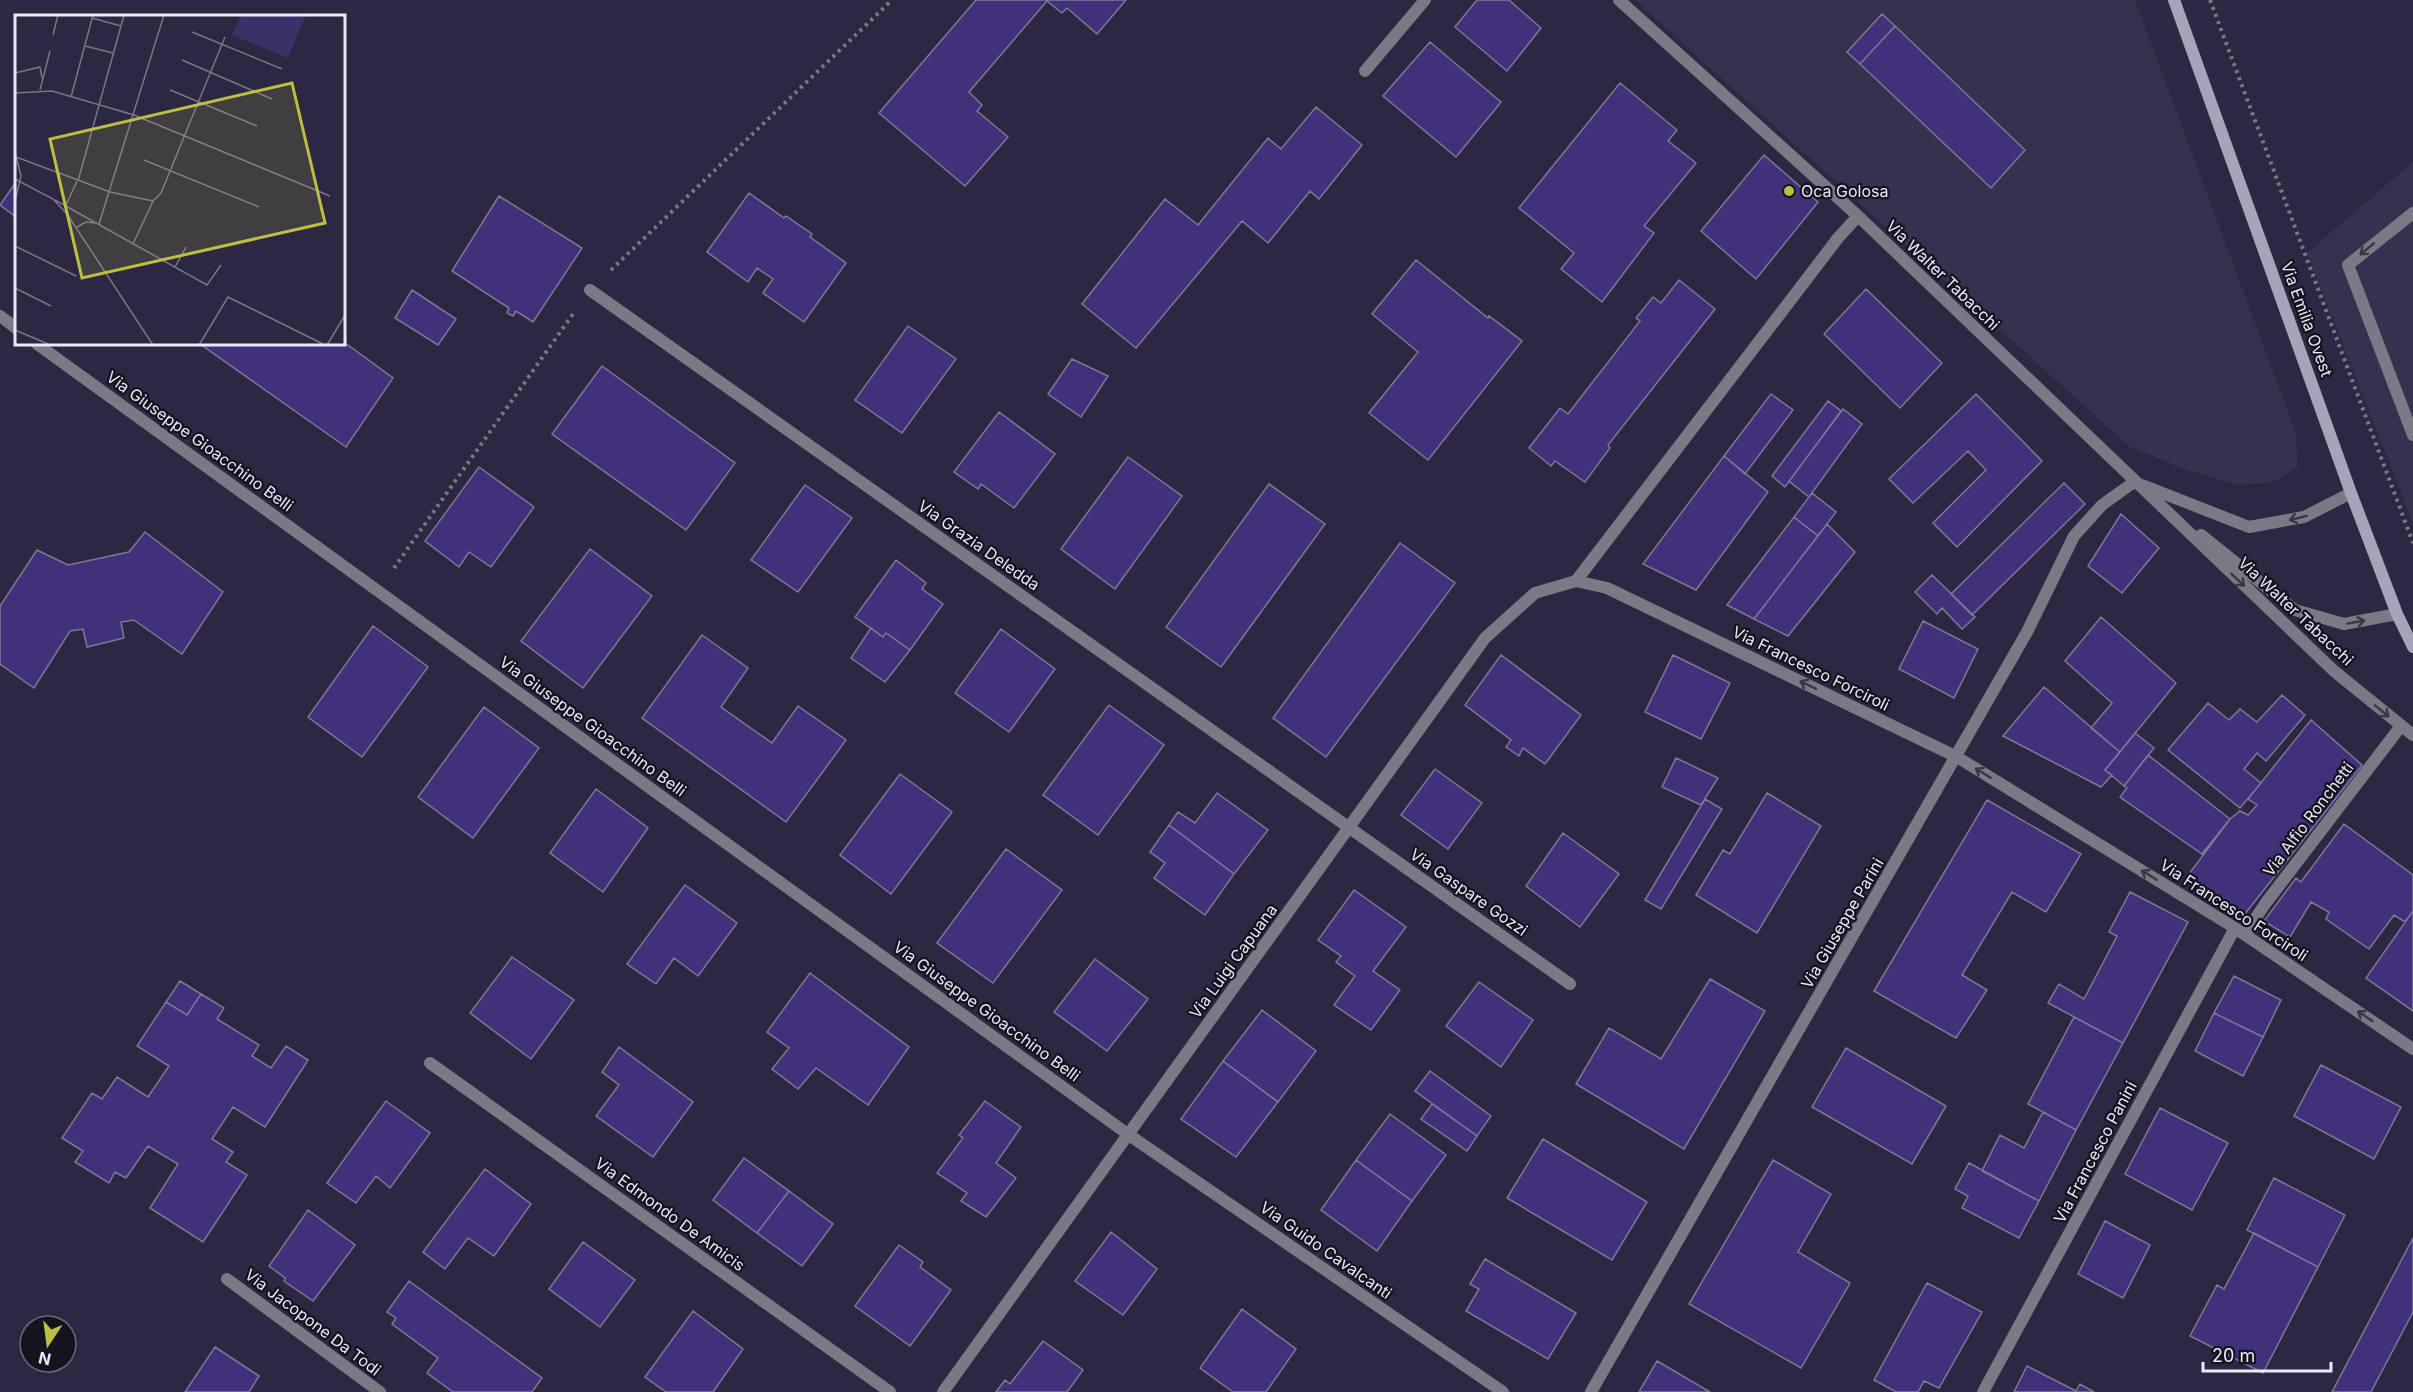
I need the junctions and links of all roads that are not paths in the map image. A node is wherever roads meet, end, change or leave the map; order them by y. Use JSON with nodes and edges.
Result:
{"nodes":[{"id":1,"x":1425,"y":0,"type":"edge"},
{"id":2,"x":1619,"y":0,"type":"edge"},
{"id":3,"x":2174,"y":0,"type":"edge"},
{"id":4,"x":1365,"y":71,"type":"dead end"},
{"id":5,"x":2413,"y":213,"type":"edge"},
{"id":6,"x":1858,"y":216,"type":"junction"},
{"id":7,"x":590,"y":290,"type":"road end"},
{"id":8,"x":0,"y":316,"type":"edge"},
{"id":9,"x":15,"y":327,"type":"edge"},
{"id":10,"x":38,"y":345,"type":"edge"},
{"id":11,"x":2413,"y":435,"type":"edge"},
{"id":12,"x":2134,"y":482,"type":"junction"},
{"id":13,"x":2351,"y":493,"type":"junction"},
{"id":14,"x":1576,"y":581,"type":"junction"},
{"id":15,"x":2397,"y":614,"type":"junction"},
{"id":16,"x":2413,"y":647,"type":"edge"},
{"id":17,"x":2401,"y":726,"type":"junction"},
{"id":18,"x":2413,"y":735,"type":"edge"},
{"id":19,"x":1957,"y":757,"type":"junction"},
{"id":20,"x":1349,"y":828,"type":"junction"},
{"id":21,"x":2240,"y":931,"type":"junction"},
{"id":22,"x":1570,"y":984,"type":"dead end"},
{"id":23,"x":2413,"y":1049,"type":"edge"},
{"id":24,"x":430,"y":1063,"type":"dead end"},
{"id":25,"x":1130,"y":1135,"type":"junction"},
{"id":26,"x":227,"y":1279,"type":"dead end"},
{"id":27,"x":380,"y":1392,"type":"edge"},
{"id":28,"x":890,"y":1392,"type":"edge"},
{"id":29,"x":944,"y":1392,"type":"edge"},
{"id":30,"x":1503,"y":1392,"type":"edge"},
{"id":31,"x":1591,"y":1392,"type":"edge"},
{"id":32,"x":1983,"y":1392,"type":"edge"}],
"edges":[{"from":1,"to":4,"type":"street"},
{"from":2,"to":6,"type":"street","name":"Via Walter Tabacchi"},
{"from":3,"to":13,"type":"main road","name":"Via Emilia Ovest"},
{"from":5,"to":11,"type":"street","one_way":true},
{"from":6,"to":12,"type":"street","name":"Via Walter Tabacchi"},
{"from":6,"to":14,"type":"street"},
{"from":7,"to":20,"type":"street","name":"Via Grazia Deledda"},
{"from":8,"to":9,"type":"street"},
{"from":10,"to":25,"type":"street","name":"Via Giuseppe Gioacchino Belli"},
{"from":13,"to":12,"type":"street","name":"Via Walter Tabacchi","one_way":true},
{"from":12,"to":15,"type":"street","name":"Via Walter Tabacchi","one_way":true},
{"from":12,"to":17,"type":"street","name":"Via Walter Tabacchi","one_way":true},
{"from":12,"to":19,"type":"street","name":"Via Giuseppe Parini"},
{"from":13,"to":15,"type":"main road","name":"Via Emilia Ovest"},
{"from":19,"to":14,"type":"street","name":"Via Francesco Forciroli","one_way":true},
{"from":14,"to":20,"type":"street","name":"Via Luigi Capuana"},
{"from":15,"to":16,"type":"main road","name":"Via Emilia Ovest"},
{"from":17,"to":18,"type":"street","name":"Via Walter Tabacchi"},
{"from":17,"to":21,"type":"street","name":"Via Alfio Ronchetti"},
{"from":21,"to":19,"type":"street","name":"Via Francesco Forciroli","one_way":true},
{"from":19,"to":31,"type":"street","name":"Via Giuseppe Parini"},
{"from":20,"to":22,"type":"street","name":"Via Gaspare Gozzi"},
{"from":20,"to":25,"type":"street","name":"Via Luigi Capuana"},
{"from":23,"to":21,"type":"street","name":"Via Francesco Forciroli","one_way":true},
{"from":21,"to":32,"type":"street","name":"Via Francesco Panini"},
{"from":24,"to":28,"type":"street","name":"Via Edmondo De Amicis"},
{"from":25,"to":29,"type":"street","name":"Via Luigi Capuana"},
{"from":25,"to":30,"type":"street","name":"Via Guido Cavalcanti"},
{"from":26,"to":27,"type":"street","name":"Via Jacopone Da Todi"}]}
